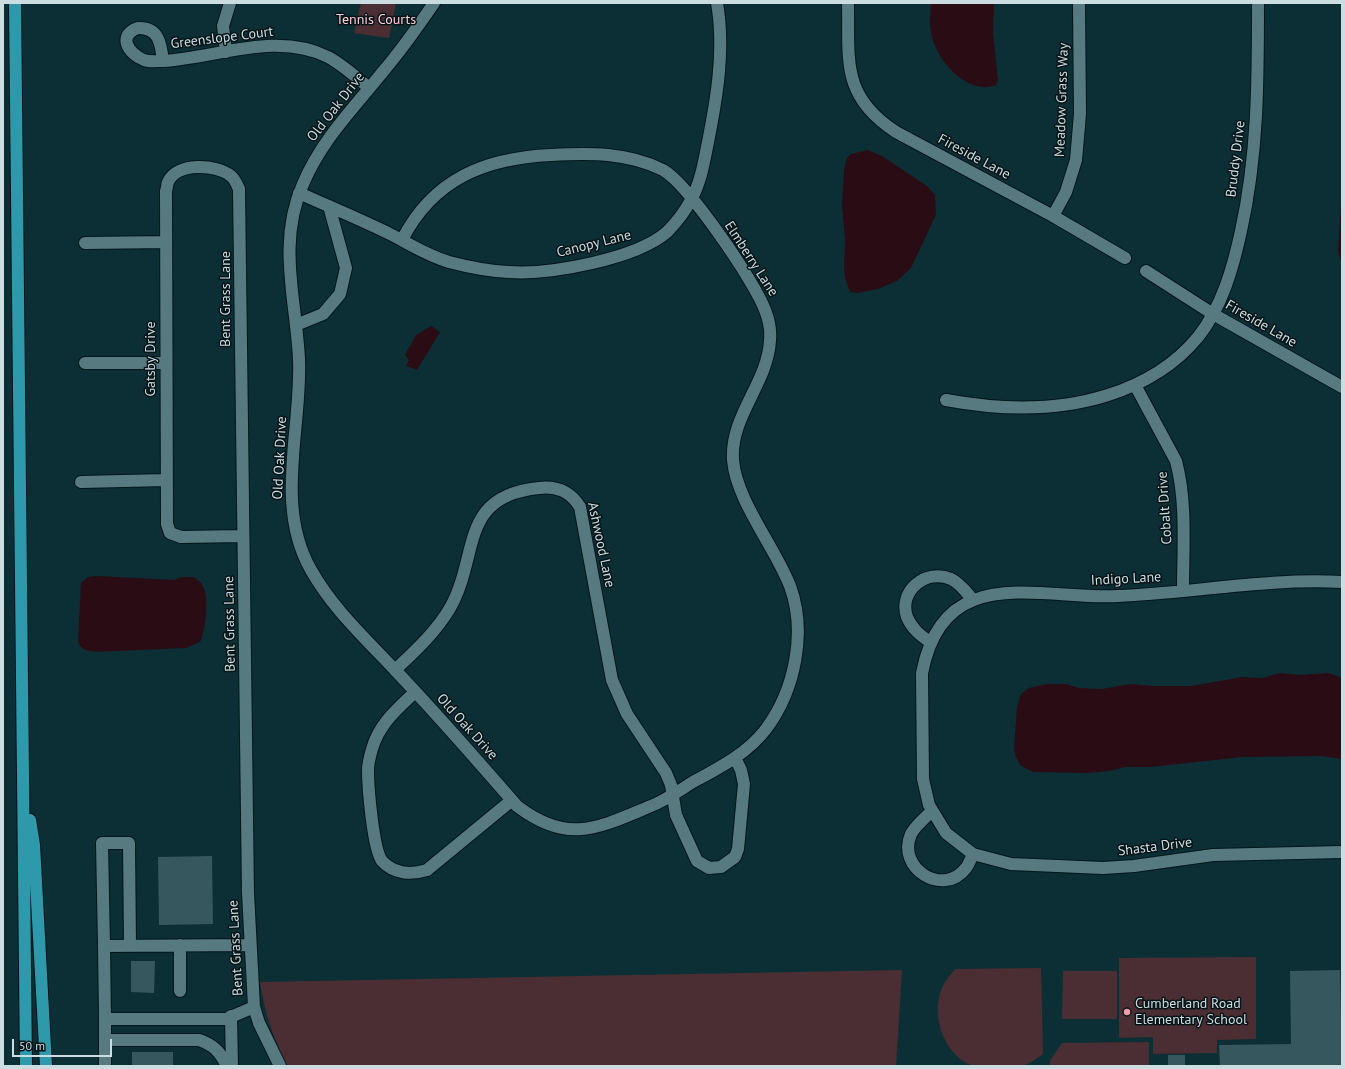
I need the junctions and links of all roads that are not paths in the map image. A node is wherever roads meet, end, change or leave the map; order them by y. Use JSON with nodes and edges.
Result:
{"nodes":[{"id":1,"x":15,"y":3,"type":"edge"},
{"id":2,"x":230,"y":3,"type":"edge"},
{"id":3,"x":434,"y":3,"type":"edge"},
{"id":4,"x":717,"y":3,"type":"edge"},
{"id":5,"x":848,"y":3,"type":"edge"},
{"id":6,"x":1079,"y":3,"type":"edge"},
{"id":7,"x":1258,"y":3,"type":"edge"},
{"id":8,"x":226,"y":52,"type":"junction"},
{"id":9,"x":163,"y":61,"type":"dead end"},
{"id":10,"x":369,"y":88,"type":"junction"},
{"id":11,"x":232,"y":176,"type":"joint"},
{"id":12,"x":299,"y":192,"type":"junction"},
{"id":13,"x":692,"y":199,"type":"junction"},
{"id":14,"x":329,"y":206,"type":"junction"},
{"id":15,"x":1053,"y":216,"type":"junction"},
{"id":16,"x":402,"y":240,"type":"junction"},
{"id":17,"x":166,"y":242,"type":"junction"},
{"id":18,"x":86,"y":243,"type":"dead end"},
{"id":19,"x":1125,"y":258,"type":"dead end"},
{"id":20,"x":1146,"y":271,"type":"dead end"},
{"id":21,"x":1213,"y":314,"type":"junction"},
{"id":22,"x":296,"y":325,"type":"junction"},
{"id":23,"x":85,"y":363,"type":"dead end"},
{"id":24,"x":166,"y":363,"type":"junction"},
{"id":25,"x":1135,"y":385,"type":"junction"},
{"id":26,"x":1342,"y":387,"type":"edge"},
{"id":27,"x":946,"y":400,"type":"dead end"},
{"id":28,"x":166,"y":480,"type":"junction"},
{"id":29,"x":81,"y":482,"type":"dead end"},
{"id":30,"x":242,"y":536,"type":"junction"},
{"id":31,"x":1342,"y":582,"type":"edge"},
{"id":32,"x":1183,"y":591,"type":"junction"},
{"id":33,"x":973,"y":600,"type":"junction"},
{"id":34,"x":930,"y":642,"type":"junction"},
{"id":35,"x":395,"y":670,"type":"junction"},
{"id":36,"x":415,"y":692,"type":"junction"},
{"id":37,"x":735,"y":758,"type":"junction"},
{"id":38,"x":24,"y":787,"type":"junction"},
{"id":39,"x":673,"y":794,"type":"junction"},
{"id":40,"x":512,"y":800,"type":"junction"},
{"id":41,"x":932,"y":811,"type":"junction"},
{"id":42,"x":1342,"y":852,"type":"edge"},
{"id":43,"x":973,"y":854,"type":"junction"},
{"id":44,"x":130,"y":945,"type":"junction"},
{"id":45,"x":180,"y":945,"type":"junction"},
{"id":46,"x":250,"y":945,"type":"junction"},
{"id":47,"x":104,"y":946,"type":"junction"},
{"id":48,"x":180,"y":991,"type":"dead end"},
{"id":49,"x":254,"y":1006,"type":"junction"},
{"id":50,"x":231,"y":1016,"type":"junction"},
{"id":51,"x":105,"y":1018,"type":"junction"},
{"id":52,"x":105,"y":1040,"type":"junction"},
{"id":53,"x":26,"y":1066,"type":"edge"},
{"id":54,"x":46,"y":1066,"type":"edge"},
{"id":55,"x":105,"y":1066,"type":"edge"},
{"id":56,"x":227,"y":1066,"type":"edge"},
{"id":57,"x":232,"y":1066,"type":"edge"},
{"id":58,"x":280,"y":1066,"type":"edge"}],
"edges":[{"from":1,"to":38,"type":"highway"},
{"from":2,"to":8,"type":"street"},
{"from":3,"to":10,"type":"street","name":"Old Oak Drive"},
{"from":4,"to":13,"type":"street","name":"Canopy Lane"},
{"from":5,"to":15,"type":"street","name":"Fireside Lane"},
{"from":6,"to":15,"type":"street","name":"Meadow Grass Way"},
{"from":7,"to":21,"type":"street","name":"Bruddy Drive"},
{"from":8,"to":9,"type":"street","name":"Greenslope Court"},
{"from":8,"to":10,"type":"street","name":"Greenslope Court"},
{"from":10,"to":12,"type":"street","name":"Old Oak Drive"},
{"from":11,"to":17,"type":"street","name":"Gatsby Drive"},
{"from":11,"to":30,"type":"street","name":"Bent Grass Lane"},
{"from":12,"to":14,"type":"street","name":"Canopy Lane"},
{"from":12,"to":22,"type":"street","name":"Old Oak Drive"},
{"from":13,"to":16,"type":"street","name":"Canopy Lane"},
{"from":13,"to":16,"type":"street","name":"Elmberry Lane"},
{"from":13,"to":37,"type":"street","name":"Elmberry Lane"},
{"from":14,"to":16,"type":"street","name":"Canopy Lane"},
{"from":14,"to":22,"type":"street"},
{"from":15,"to":19,"type":"street","name":"Fireside Lane"},
{"from":17,"to":18,"type":"street"},
{"from":17,"to":24,"type":"street","name":"Gatsby Drive"},
{"from":20,"to":21,"type":"street","name":"Fireside Lane"},
{"from":21,"to":25,"type":"street","name":"Bruddy Drive"},
{"from":21,"to":26,"type":"street","name":"Fireside Lane"},
{"from":22,"to":35,"type":"street","name":"Old Oak Drive"},
{"from":23,"to":24,"type":"street"},
{"from":24,"to":28,"type":"street","name":"Gatsby Drive"},
{"from":25,"to":27,"type":"street","name":"Bruddy Drive"},
{"from":25,"to":32,"type":"street","name":"Cobalt Drive"},
{"from":28,"to":29,"type":"street"},
{"from":28,"to":30,"type":"street","name":"Gatsby Drive"},
{"from":30,"to":46,"type":"street","name":"Bent Grass Lane"},
{"from":31,"to":32,"type":"street","name":"Indigo Lane"},
{"from":32,"to":33,"type":"street","name":"Indigo Lane"},
{"from":33,"to":34,"type":"street","name":"Indigo Lane"},
{"from":33,"to":34,"type":"street"},
{"from":34,"to":41,"type":"street","name":"Shasta Drive"},
{"from":35,"to":36,"type":"street","name":"Old Oak Drive"},
{"from":35,"to":39,"type":"street","name":"Ashwood Lane"},
{"from":36,"to":40,"type":"street","name":"Old Oak Drive"},
{"from":36,"to":40,"type":"street"},
{"from":37,"to":39,"type":"street","name":"Old Oak Drive"},
{"from":37,"to":39,"type":"street","name":"Ashwood Lane"},
{"from":38,"to":53,"type":"highway"},
{"from":38,"to":54,"type":"highway"},
{"from":39,"to":40,"type":"street","name":"Old Oak Drive"},
{"from":41,"to":43,"type":"street","name":"Shasta Drive"},
{"from":41,"to":43,"type":"street"},
{"from":42,"to":43,"type":"street","name":"Shasta Drive"},
{"from":44,"to":45,"type":"street"},
{"from":44,"to":47,"type":"street"},
{"from":44,"to":47,"type":"street"},
{"from":45,"to":46,"type":"street"},
{"from":45,"to":48,"type":"street"},
{"from":46,"to":49,"type":"street","name":"Bent Grass Lane"},
{"from":47,"to":51,"type":"street"},
{"from":49,"to":50,"type":"street"},
{"from":49,"to":58,"type":"street","name":"Bent Grass Lane"},
{"from":50,"to":51,"type":"street"},
{"from":50,"to":57,"type":"street"},
{"from":51,"to":52,"type":"street"},
{"from":52,"to":55,"type":"street"},
{"from":52,"to":56,"type":"street"}]}
